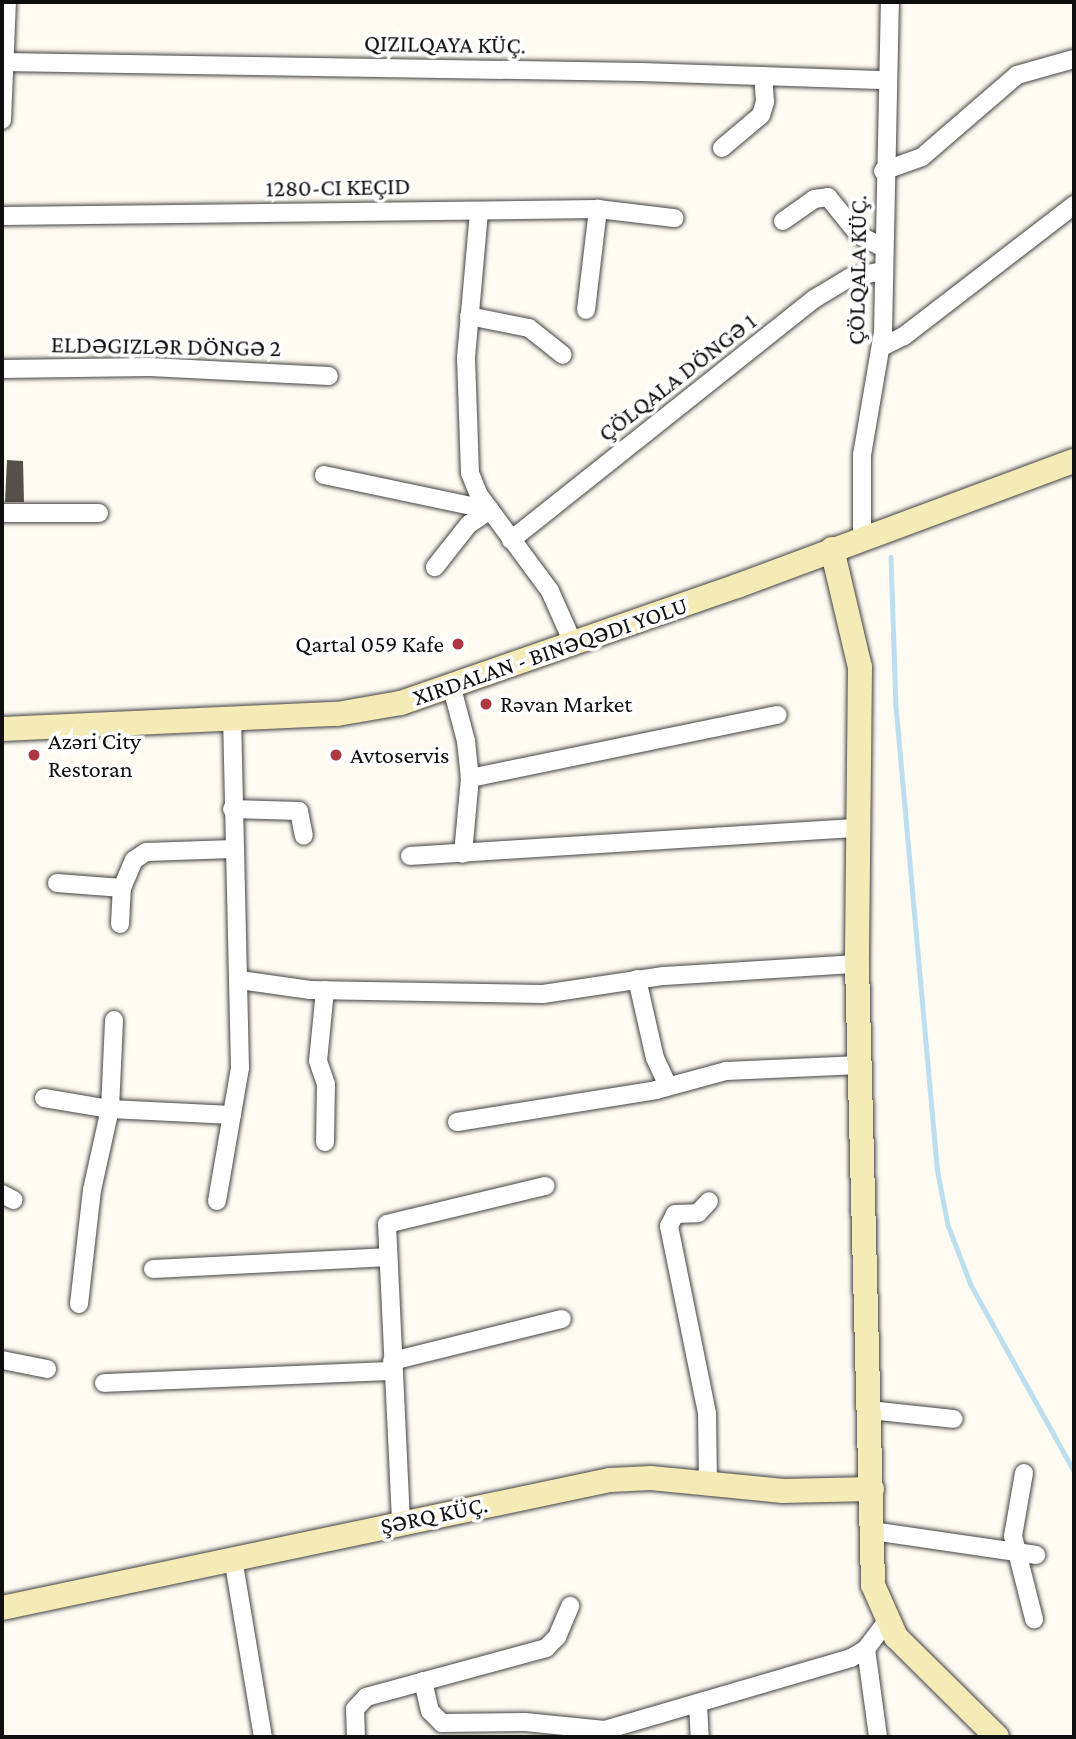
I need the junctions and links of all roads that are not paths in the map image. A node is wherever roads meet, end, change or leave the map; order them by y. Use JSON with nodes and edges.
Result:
{"nodes":[{"id":1,"x":8,"y":2,"type":"edge"},
{"id":2,"x":890,"y":2,"type":"edge"},
{"id":3,"x":1074,"y":59,"type":"edge"},
{"id":4,"x":3,"y":62,"type":"edge"},
{"id":5,"x":763,"y":76,"type":"junction"},
{"id":6,"x":887,"y":80,"type":"junction"},
{"id":7,"x":2,"y":120,"type":"edge"},
{"id":8,"x":722,"y":149,"type":"dead end"},
{"id":9,"x":883,"y":171,"type":"junction"},
{"id":10,"x":1074,"y":205,"type":"edge"},
{"id":11,"x":598,"y":209,"type":"junction"},
{"id":12,"x":479,"y":212,"type":"junction"},
{"id":13,"x":2,"y":216,"type":"edge"},
{"id":14,"x":674,"y":218,"type":"dead end"},
{"id":15,"x":783,"y":220,"type":"dead end"},
{"id":16,"x":883,"y":248,"type":"junction"},
{"id":17,"x":883,"y":271,"type":"junction"},
{"id":18,"x":586,"y":310,"type":"dead end"},
{"id":19,"x":469,"y":316,"type":"junction"},
{"id":20,"x":882,"y":347,"type":"junction"},
{"id":21,"x":563,"y":355,"type":"dead end"},
{"id":22,"x":2,"y":369,"type":"edge"},
{"id":23,"x":328,"y":376,"type":"dead end"},
{"id":24,"x":1074,"y":461,"type":"edge"},
{"id":25,"x":324,"y":475,"type":"dead end"},
{"id":26,"x":490,"y":510,"type":"junction"},
{"id":27,"x":2,"y":513,"type":"edge"},
{"id":28,"x":99,"y":513,"type":"dead end"},
{"id":29,"x":862,"y":538,"type":"junction"},
{"id":30,"x":511,"y":540,"type":"junction"},
{"id":31,"x":832,"y":549,"type":"junction"},
{"id":32,"x":435,"y":567,"type":"dead end"},
{"id":33,"x":573,"y":643,"type":"junction"},
{"id":34,"x":452,"y":688,"type":"junction"},
{"id":35,"x":778,"y":715,"type":"dead end"},
{"id":36,"x":232,"y":720,"type":"junction"},
{"id":37,"x":2,"y":729,"type":"edge"},
{"id":38,"x":470,"y":778,"type":"junction"},
{"id":39,"x":232,"y":808,"type":"junction"},
{"id":40,"x":857,"y":828,"type":"junction"},
{"id":41,"x":304,"y":836,"type":"dead end"},
{"id":42,"x":233,"y":849,"type":"junction"},
{"id":43,"x":463,"y":854,"type":"junction"},
{"id":44,"x":410,"y":856,"type":"dead end"},
{"id":45,"x":57,"y":883,"type":"dead end"},
{"id":46,"x":122,"y":888,"type":"junction"},
{"id":47,"x":120,"y":924,"type":"dead end"},
{"id":48,"x":857,"y":964,"type":"junction"},
{"id":49,"x":637,"y":979,"type":"junction"},
{"id":50,"x":240,"y":980,"type":"junction"},
{"id":51,"x":325,"y":990,"type":"junction"},
{"id":52,"x":114,"y":1020,"type":"dead end"},
{"id":53,"x":860,"y":1065,"type":"junction"},
{"id":54,"x":667,"y":1084,"type":"junction"},
{"id":55,"x":44,"y":1098,"type":"dead end"},
{"id":56,"x":110,"y":1109,"type":"junction"},
{"id":57,"x":232,"y":1115,"type":"junction"},
{"id":58,"x":457,"y":1122,"type":"dead end"},
{"id":59,"x":325,"y":1142,"type":"dead end"},
{"id":60,"x":545,"y":1186,"type":"dead end"},
{"id":61,"x":217,"y":1201,"type":"dead end"},
{"id":62,"x":709,"y":1201,"type":"dead end"},
{"id":63,"x":386,"y":1257,"type":"junction"},
{"id":64,"x":153,"y":1269,"type":"dead end"},
{"id":65,"x":79,"y":1304,"type":"dead end"},
{"id":66,"x":562,"y":1320,"type":"dead end"},
{"id":67,"x":2,"y":1360,"type":"edge"},
{"id":68,"x":392,"y":1366,"type":"junction"},
{"id":69,"x":47,"y":1369,"type":"dead end"},
{"id":70,"x":104,"y":1383,"type":"dead end"},
{"id":71,"x":869,"y":1410,"type":"junction"},
{"id":72,"x":954,"y":1419,"type":"dead end"},
{"id":73,"x":1024,"y":1473,"type":"dead end"},
{"id":74,"x":708,"y":1484,"type":"junction"},
{"id":75,"x":872,"y":1489,"type":"junction"},
{"id":76,"x":401,"y":1521,"type":"junction"},
{"id":77,"x":872,"y":1531,"type":"junction"},
{"id":78,"x":1016,"y":1552,"type":"junction"},
{"id":79,"x":1036,"y":1555,"type":"dead end"},
{"id":80,"x":233,"y":1558,"type":"junction"},
{"id":81,"x":570,"y":1606,"type":"dead end"},
{"id":82,"x":2,"y":1608,"type":"edge"},
{"id":83,"x":1034,"y":1619,"type":"dead end"},
{"id":84,"x":886,"y":1622,"type":"junction"},
{"id":85,"x":866,"y":1649,"type":"junction"},
{"id":86,"x":423,"y":1681,"type":"junction"},
{"id":87,"x":698,"y":1704,"type":"junction"},
{"id":88,"x":262,"y":1737,"type":"edge"},
{"id":89,"x":356,"y":1737,"type":"edge"},
{"id":90,"x":700,"y":1737,"type":"edge"},
{"id":91,"x":878,"y":1737,"type":"edge"},
{"id":92,"x":997,"y":1737,"type":"edge"}],
"edges":[{"from":1,"to":4,"type":"street"},
{"from":2,"to":6,"type":"street","name":"ÇÖLQALA KÜÇ."},
{"from":3,"to":9,"type":"street"},
{"from":4,"to":5,"type":"street"},
{"from":4,"to":7,"type":"street"},
{"from":5,"to":6,"type":"street"},
{"from":5,"to":8,"type":"street"},
{"from":6,"to":9,"type":"street","name":"ÇÖLQALA KÜÇ."},
{"from":9,"to":16,"type":"street","name":"ÇÖLQALA KÜÇ."},
{"from":10,"to":20,"type":"street"},
{"from":11,"to":12,"type":"street"},
{"from":11,"to":14,"type":"street"},
{"from":11,"to":18,"type":"street"},
{"from":12,"to":13,"type":"street"},
{"from":12,"to":19,"type":"street"},
{"from":15,"to":16,"type":"street"},
{"from":16,"to":17,"type":"street","name":"ÇÖLQALA KÜÇ."},
{"from":17,"to":20,"type":"street","name":"ÇÖLQALA KÜÇ."},
{"from":17,"to":30,"type":"street","name":"ÇÖLQALA DÖNGƏ 1"},
{"from":19,"to":21,"type":"street"},
{"from":19,"to":26,"type":"street"},
{"from":20,"to":29,"type":"street","name":"ÇÖLQALA KÜÇ."},
{"from":22,"to":23,"type":"street","name":"ELDƏGIZLƏR DÖNGƏ 2"},
{"from":24,"to":29,"type":"street"},
{"from":25,"to":26,"type":"street"},
{"from":26,"to":30,"type":"street"},
{"from":26,"to":32,"type":"street"},
{"from":27,"to":28,"type":"street"},
{"from":29,"to":31,"type":"street"},
{"from":30,"to":33,"type":"street"},
{"from":31,"to":33,"type":"street"},
{"from":31,"to":40,"type":"street"},
{"from":33,"to":34,"type":"street"},
{"from":34,"to":36,"type":"street"},
{"from":34,"to":38,"type":"street"},
{"from":35,"to":38,"type":"street"},
{"from":36,"to":37,"type":"street"},
{"from":36,"to":39,"type":"street"},
{"from":38,"to":43,"type":"street"},
{"from":39,"to":41,"type":"street"},
{"from":39,"to":42,"type":"street"},
{"from":40,"to":43,"type":"street"},
{"from":40,"to":48,"type":"street"},
{"from":42,"to":46,"type":"street"},
{"from":42,"to":50,"type":"street"},
{"from":43,"to":44,"type":"street"},
{"from":45,"to":46,"type":"street"},
{"from":46,"to":47,"type":"street"},
{"from":48,"to":49,"type":"street"},
{"from":48,"to":53,"type":"street"},
{"from":49,"to":51,"type":"street"},
{"from":49,"to":54,"type":"street"},
{"from":50,"to":51,"type":"street"},
{"from":50,"to":57,"type":"street"},
{"from":51,"to":59,"type":"street"},
{"from":52,"to":56,"type":"street"},
{"from":53,"to":54,"type":"street"},
{"from":53,"to":71,"type":"street"},
{"from":54,"to":58,"type":"street"},
{"from":55,"to":56,"type":"street"},
{"from":56,"to":57,"type":"street"},
{"from":56,"to":65,"type":"street"},
{"from":57,"to":61,"type":"street"},
{"from":60,"to":63,"type":"street"},
{"from":62,"to":74,"type":"street"},
{"from":63,"to":64,"type":"street"},
{"from":63,"to":68,"type":"street"},
{"from":66,"to":68,"type":"street"},
{"from":67,"to":69,"type":"street"},
{"from":68,"to":70,"type":"street"},
{"from":68,"to":76,"type":"street"},
{"from":71,"to":72,"type":"street"},
{"from":71,"to":75,"type":"street"},
{"from":73,"to":78,"type":"street"},
{"from":74,"to":75,"type":"street","name":"ŞƏRQ KÜÇ."},
{"from":74,"to":76,"type":"street","name":"ŞƏRQ KÜÇ."},
{"from":75,"to":77,"type":"street"},
{"from":76,"to":80,"type":"street","name":"ŞƏRQ KÜÇ."},
{"from":77,"to":78,"type":"street"},
{"from":77,"to":84,"type":"street"},
{"from":78,"to":79,"type":"street"},
{"from":78,"to":83,"type":"street"},
{"from":80,"to":82,"type":"street","name":"ŞƏRQ KÜÇ."},
{"from":80,"to":88,"type":"street"},
{"from":81,"to":86,"type":"street"},
{"from":84,"to":85,"type":"street"},
{"from":84,"to":92,"type":"street"},
{"from":85,"to":87,"type":"street"},
{"from":85,"to":91,"type":"street"},
{"from":86,"to":87,"type":"street"},
{"from":86,"to":89,"type":"street"},
{"from":87,"to":90,"type":"street"}]}
